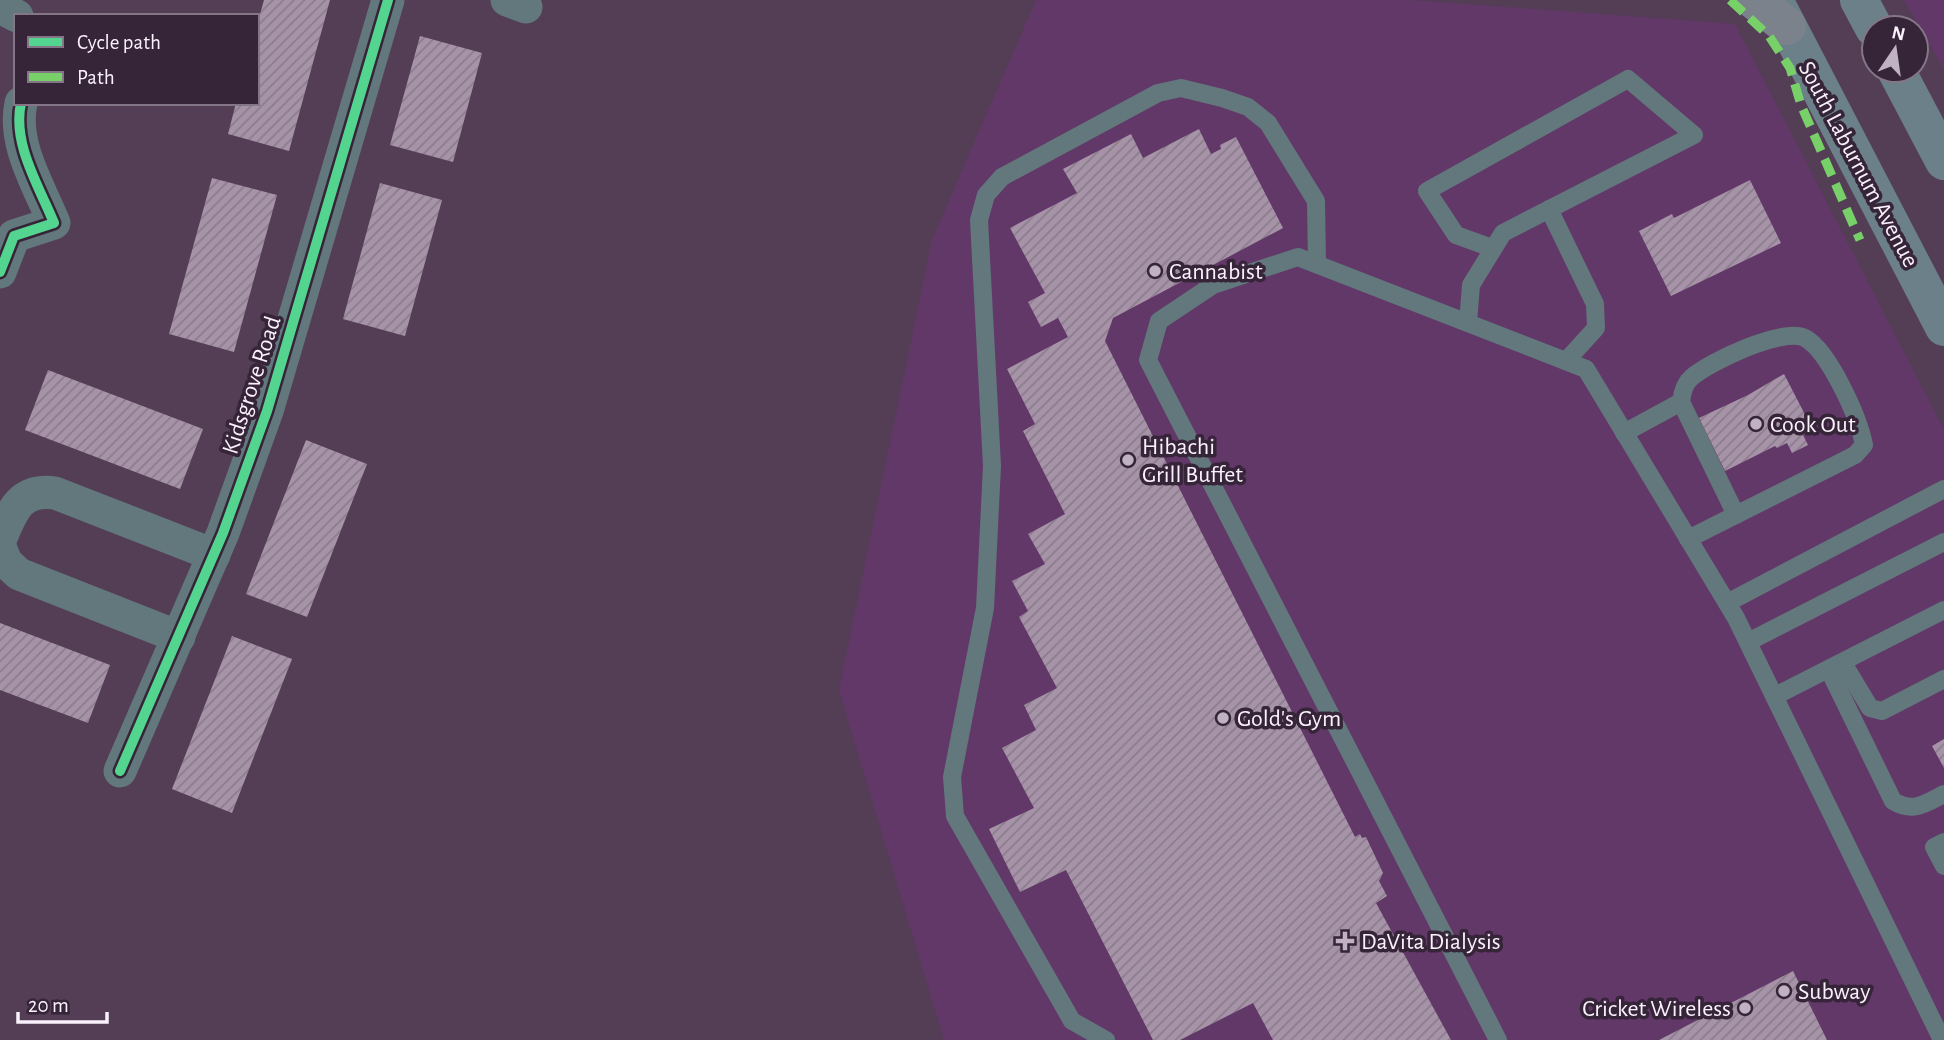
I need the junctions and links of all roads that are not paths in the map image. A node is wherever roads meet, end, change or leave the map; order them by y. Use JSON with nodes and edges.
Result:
{"nodes":[{"id":1,"x":388,"y":0,"type":"edge"},
{"id":2,"x":1754,"y":0,"type":"edge"},
{"id":3,"x":1781,"y":13,"type":"edge"},
{"id":4,"x":1903,"y":84,"type":"edge"},
{"id":5,"x":21,"y":105,"type":"edge"},
{"id":6,"x":1944,"y":161,"type":"edge"},
{"id":7,"x":1549,"y":209,"type":"junction"},
{"id":8,"x":7,"y":234,"type":"edge"},
{"id":9,"x":1492,"y":248,"type":"junction"},
{"id":10,"x":1317,"y":264,"type":"junction"},
{"id":11,"x":0,"y":272,"type":"edge"},
{"id":12,"x":1468,"y":323,"type":"junction"},
{"id":13,"x":1944,"y":327,"type":"edge"},
{"id":14,"x":1566,"y":362,"type":"junction"},
{"id":15,"x":1681,"y":402,"type":"junction"},
{"id":16,"x":1624,"y":433,"type":"junction"},
{"id":17,"x":1944,"y":489,"type":"edge"},
{"id":18,"x":7,"y":502,"type":"edge"},
{"id":19,"x":1736,"y":514,"type":"junction"},
{"id":20,"x":1688,"y":539,"type":"junction"},
{"id":21,"x":0,"y":540,"type":"edge"},
{"id":22,"x":1944,"y":542,"type":"edge"},
{"id":23,"x":0,"y":547,"type":"edge"},
{"id":24,"x":214,"y":555,"type":"junction"},
{"id":25,"x":1727,"y":603,"type":"junction"},
{"id":26,"x":1944,"y":610,"type":"edge"},
{"id":27,"x":180,"y":637,"type":"junction"},
{"id":28,"x":1748,"y":642,"type":"junction"},
{"id":29,"x":1836,"y":667,"type":"junction"},
{"id":30,"x":1944,"y":679,"type":"edge"},
{"id":31,"x":1775,"y":696,"type":"junction"},
{"id":32,"x":120,"y":771,"type":"dead end"},
{"id":33,"x":1944,"y":794,"type":"edge"},
{"id":34,"x":1944,"y":842,"type":"edge"},
{"id":35,"x":1944,"y":866,"type":"edge"},
{"id":36,"x":1105,"y":1040,"type":"edge"},
{"id":37,"x":1498,"y":1040,"type":"edge"},
{"id":38,"x":1942,"y":1040,"type":"edge"}],
"edges":[{"from":1,"to":24,"type":"street","name":"Kidsgrove Road"},
{"from":2,"to":3,"type":"highway"},
{"from":3,"to":13,"type":"main road","name":"South Laburnum Avenue"},
{"from":4,"to":6,"type":"main road"},
{"from":5,"to":8,"type":"street"},
{"from":7,"to":9,"type":"lane"},
{"from":7,"to":9,"type":"lane"},
{"from":7,"to":14,"type":"lane"},
{"from":8,"to":11,"type":"street"},
{"from":9,"to":12,"type":"lane"},
{"from":10,"to":12,"type":"lane"},
{"from":10,"to":36,"type":"lane"},
{"from":10,"to":37,"type":"lane"},
{"from":12,"to":14,"type":"lane"},
{"from":14,"to":16,"type":"lane"},
{"from":15,"to":16,"type":"lane"},
{"from":15,"to":19,"type":"lane"},
{"from":15,"to":19,"type":"lane"},
{"from":16,"to":20,"type":"lane"},
{"from":17,"to":25,"type":"lane"},
{"from":18,"to":21,"type":"street"},
{"from":18,"to":24,"type":"street"},
{"from":19,"to":20,"type":"lane"},
{"from":20,"to":25,"type":"lane"},
{"from":22,"to":28,"type":"lane"},
{"from":23,"to":27,"type":"street"},
{"from":24,"to":27,"type":"street","name":"Kidsgrove Road"},
{"from":25,"to":28,"type":"lane"},
{"from":26,"to":29,"type":"lane"},
{"from":27,"to":32,"type":"street","name":"Kidsgrove Road"},
{"from":28,"to":31,"type":"lane"},
{"from":29,"to":30,"type":"lane"},
{"from":29,"to":31,"type":"lane"},
{"from":29,"to":33,"type":"lane"},
{"from":31,"to":38,"type":"lane"},
{"from":34,"to":35,"type":"lane"}]}
